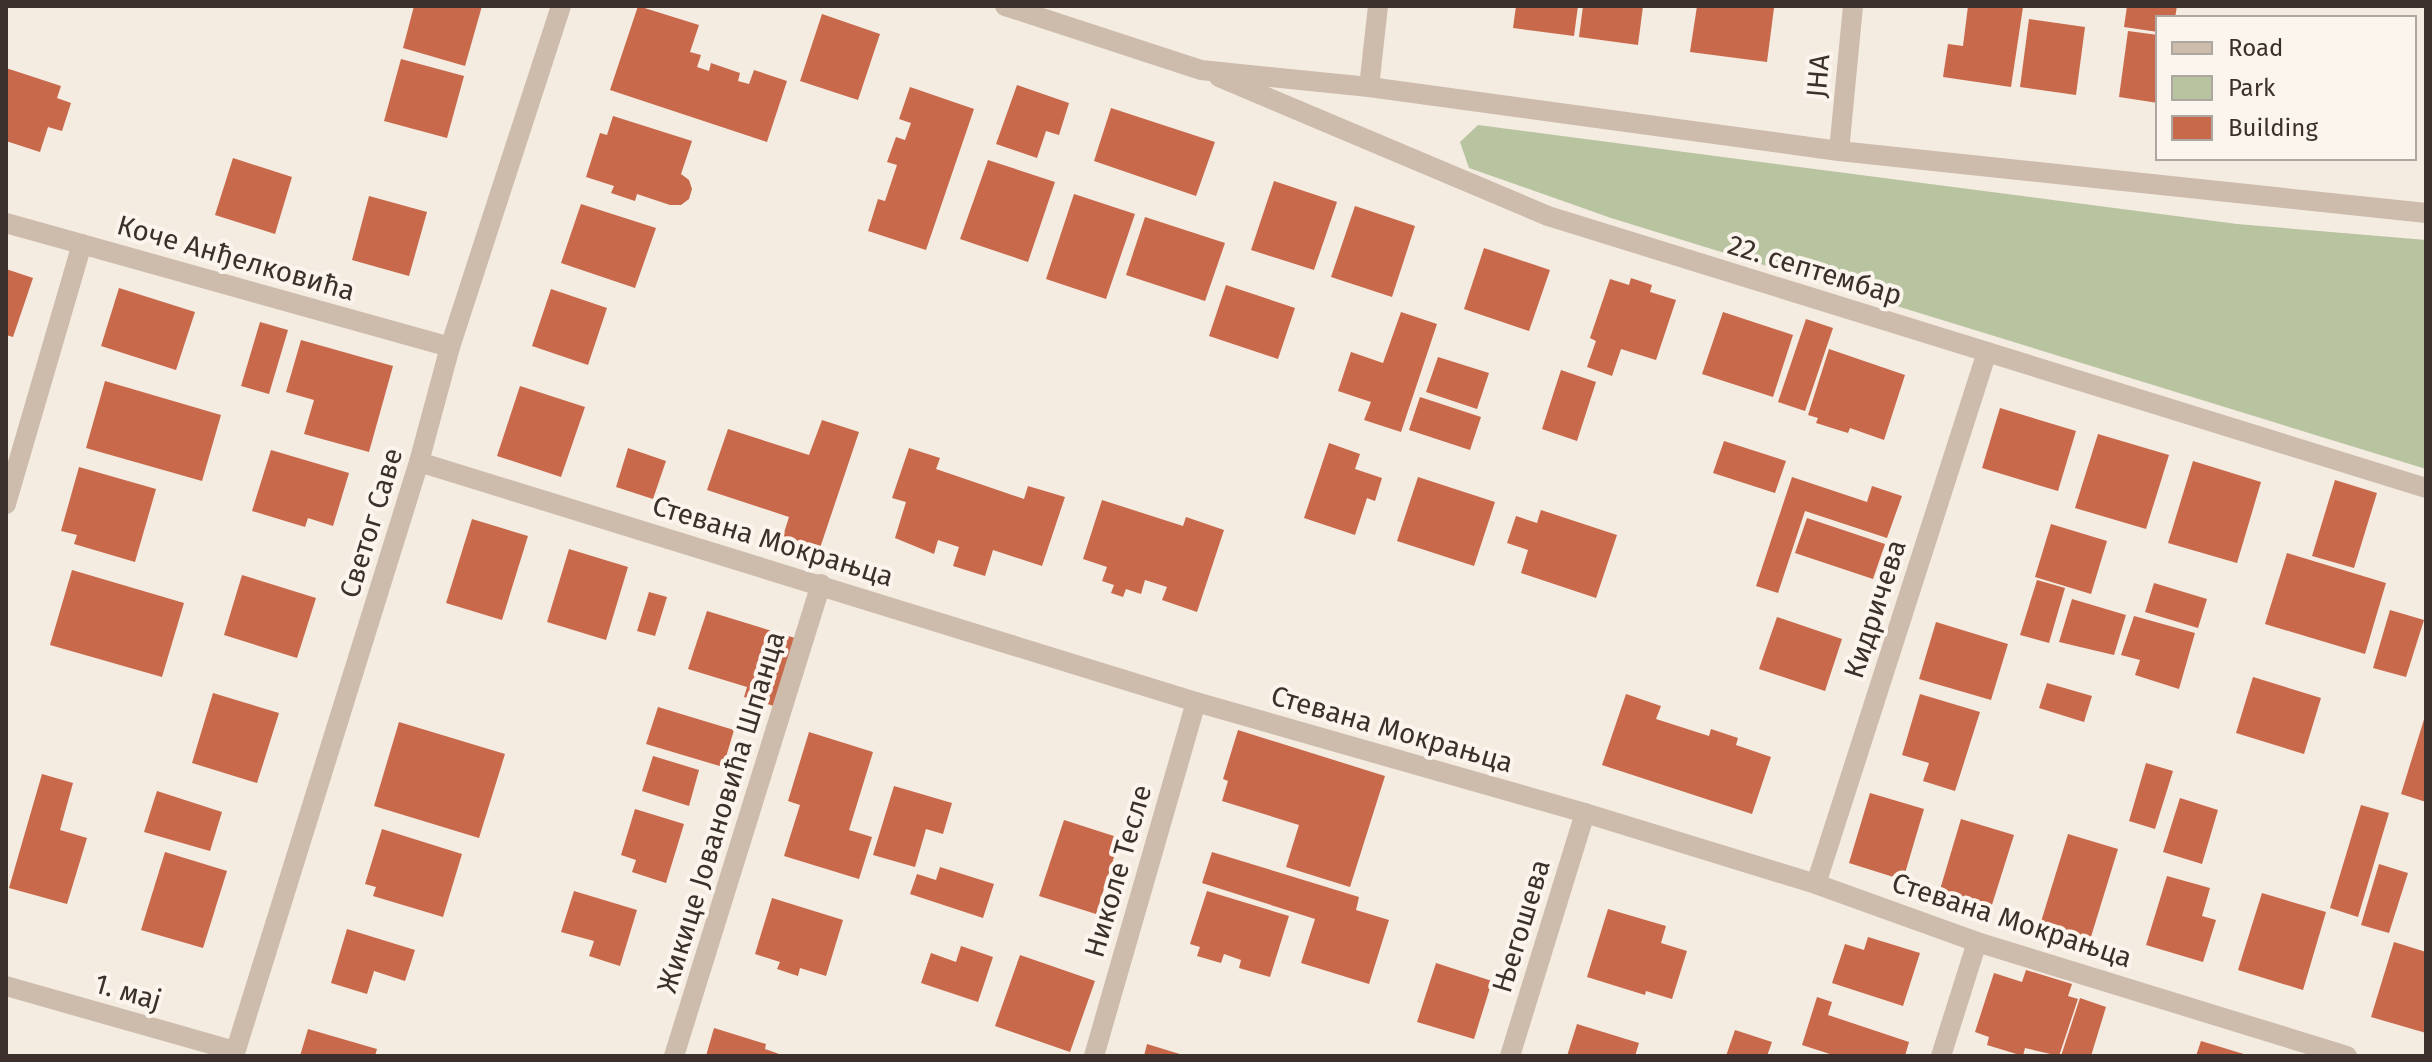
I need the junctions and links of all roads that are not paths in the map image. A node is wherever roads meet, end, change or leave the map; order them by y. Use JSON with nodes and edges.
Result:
{"nodes":[{"id":1,"x":561,"y":6,"type":"edge"},
{"id":2,"x":1005,"y":6,"type":"edge"},
{"id":3,"x":1378,"y":6,"type":"edge"},
{"id":4,"x":1853,"y":6,"type":"edge"},
{"id":5,"x":1201,"y":70,"type":"junction"},
{"id":6,"x":1369,"y":87,"type":"junction"},
{"id":7,"x":1839,"y":151,"type":"junction"},
{"id":8,"x":2426,"y":213,"type":"edge"},
{"id":9,"x":6,"y":223,"type":"edge"},
{"id":10,"x":82,"y":244,"type":"junction"},
{"id":11,"x":450,"y":347,"type":"junction"},
{"id":12,"x":1987,"y":352,"type":"junction"},
{"id":13,"x":419,"y":462,"type":"junction"},
{"id":14,"x":2426,"y":488,"type":"edge"},
{"id":15,"x":6,"y":504,"type":"edge"},
{"id":16,"x":821,"y":584,"type":"junction"},
{"id":17,"x":1196,"y":702,"type":"junction"},
{"id":18,"x":1585,"y":813,"type":"junction"},
{"id":19,"x":1816,"y":884,"type":"junction"},
{"id":20,"x":1977,"y":942,"type":"junction"},
{"id":21,"x":6,"y":986,"type":"edge"},
{"id":22,"x":2318,"y":1052,"type":"edge"},
{"id":23,"x":235,"y":1054,"type":"edge"},
{"id":24,"x":674,"y":1056,"type":"edge"},
{"id":25,"x":1094,"y":1056,"type":"edge"},
{"id":26,"x":1510,"y":1056,"type":"edge"},
{"id":27,"x":1941,"y":1056,"type":"edge"},
{"id":28,"x":2347,"y":1056,"type":"edge"}],
"edges":[{"from":1,"to":11,"type":"street","name":"Светог Саве"},
{"from":2,"to":5,"type":"street","name":"22. септембар"},
{"from":3,"to":6,"type":"street"},
{"from":4,"to":7,"type":"street","name":"ЈНА"},
{"from":5,"to":6,"type":"street","name":"22. септембар"},
{"from":5,"to":12,"type":"street","name":"22. септембар"},
{"from":6,"to":7,"type":"street","name":"22. септембар"},
{"from":7,"to":8,"type":"street","name":"22. септембар"},
{"from":9,"to":10,"type":"street","name":"Коче Анђелковића"},
{"from":10,"to":11,"type":"street","name":"Коче Анђелковића"},
{"from":10,"to":15,"type":"street"},
{"from":11,"to":13,"type":"street","name":"Светог Саве"},
{"from":12,"to":14,"type":"street","name":"22. септембар"},
{"from":12,"to":19,"type":"street","name":"Кидричева"},
{"from":13,"to":16,"type":"street","name":"Стевана Мокрањца"},
{"from":13,"to":23,"type":"street","name":"Светог Саве"},
{"from":16,"to":17,"type":"street","name":"Стевана Мокрањца"},
{"from":16,"to":24,"type":"street","name":"Жикице Јовановића Шпанца"},
{"from":17,"to":18,"type":"street","name":"Стевана Мокрањца"},
{"from":17,"to":25,"type":"street","name":"Николе Тесле"},
{"from":18,"to":19,"type":"street","name":"Стевана Мокрањца"},
{"from":18,"to":26,"type":"street","name":"Његошева"},
{"from":19,"to":20,"type":"street","name":"Стевана Мокрањца"},
{"from":20,"to":22,"type":"street","name":"Стевана Мокрањца"},
{"from":20,"to":27,"type":"street"},
{"from":21,"to":23,"type":"street","name":"1. мај"},
{"from":22,"to":28,"type":"street","name":"Стевана Мокрањца"}]}
